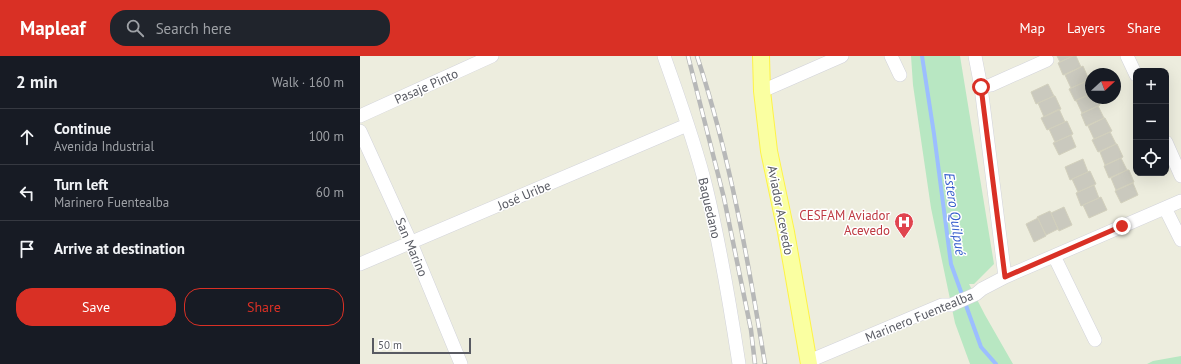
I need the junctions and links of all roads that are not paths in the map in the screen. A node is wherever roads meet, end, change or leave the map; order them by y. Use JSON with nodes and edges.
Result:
{"nodes":[{"id":1,"x":492,"y":56,"type":"edge"},
{"id":2,"x":664,"y":56,"type":"edge"},
{"id":3,"x":761,"y":56,"type":"edge"},
{"id":4,"x":842,"y":56,"type":"edge"},
{"id":5,"x":891,"y":56,"type":"edge"},
{"id":6,"x":976,"y":56,"type":"edge"},
{"id":7,"x":1127,"y":56,"type":"edge"},
{"id":8,"x":1047,"y":60,"type":"dead end"},
{"id":9,"x":1133,"y":69,"type":"edge"},
{"id":10,"x":900,"y":75,"type":"dead end"},
{"id":11,"x":981,"y":87,"type":"junction"},
{"id":12,"x":762,"y":91,"type":"junction"},
{"id":13,"x":360,"y":116,"type":"edge"},
{"id":14,"x":688,"y":125,"type":"junction"},
{"id":15,"x":360,"y":131,"type":"edge"},
{"id":16,"x":1169,"y":149,"type":"edge"},
{"id":17,"x":1181,"y":176,"type":"edge"},
{"id":18,"x":1181,"y":201,"type":"edge"},
{"id":19,"x":1165,"y":208,"type":"junction"},
{"id":20,"x":1181,"y":240,"type":"edge"},
{"id":21,"x":411,"y":243,"type":"junction"},
{"id":22,"x":1054,"y":256,"type":"junction"},
{"id":23,"x":360,"y":264,"type":"edge"},
{"id":24,"x":1005,"y":277,"type":"junction"},
{"id":25,"x":1095,"y":340,"type":"dead end"},
{"id":26,"x":809,"y":363,"type":"edge"},
{"id":27,"x":461,"y":364,"type":"edge"},
{"id":28,"x":739,"y":364,"type":"edge"}],
"edges":[{"from":1,"to":13,"type":"street","name":"Pasaje Pinto"},
{"from":2,"to":14,"type":"street","name":"Baquedano"},
{"from":3,"to":12,"type":"main road","name":"Aviador Acevedo"},
{"from":4,"to":12,"type":"street"},
{"from":5,"to":10,"type":"street"},
{"from":6,"to":11,"type":"street"},
{"from":7,"to":9,"type":"street"},
{"from":8,"to":11,"type":"street"},
{"from":11,"to":24,"type":"street"},
{"from":12,"to":26,"type":"main road","name":"Aviador Acevedo"},
{"from":14,"to":21,"type":"street","name":"José Uribe"},
{"from":14,"to":28,"type":"street","name":"Baquedano"},
{"from":15,"to":21,"type":"street","name":"San Marino"},
{"from":16,"to":17,"type":"street"},
{"from":18,"to":19,"type":"street","name":"Marinero Fuentealba"},
{"from":19,"to":20,"type":"street"},
{"from":19,"to":22,"type":"street","name":"Marinero Fuentealba"},
{"from":21,"to":23,"type":"street","name":"José Uribe"},
{"from":21,"to":27,"type":"street","name":"San Marino"},
{"from":22,"to":24,"type":"street","name":"Marinero Fuentealba"},
{"from":22,"to":25,"type":"street"},
{"from":24,"to":26,"type":"street","name":"Marinero Fuentealba"}]}
